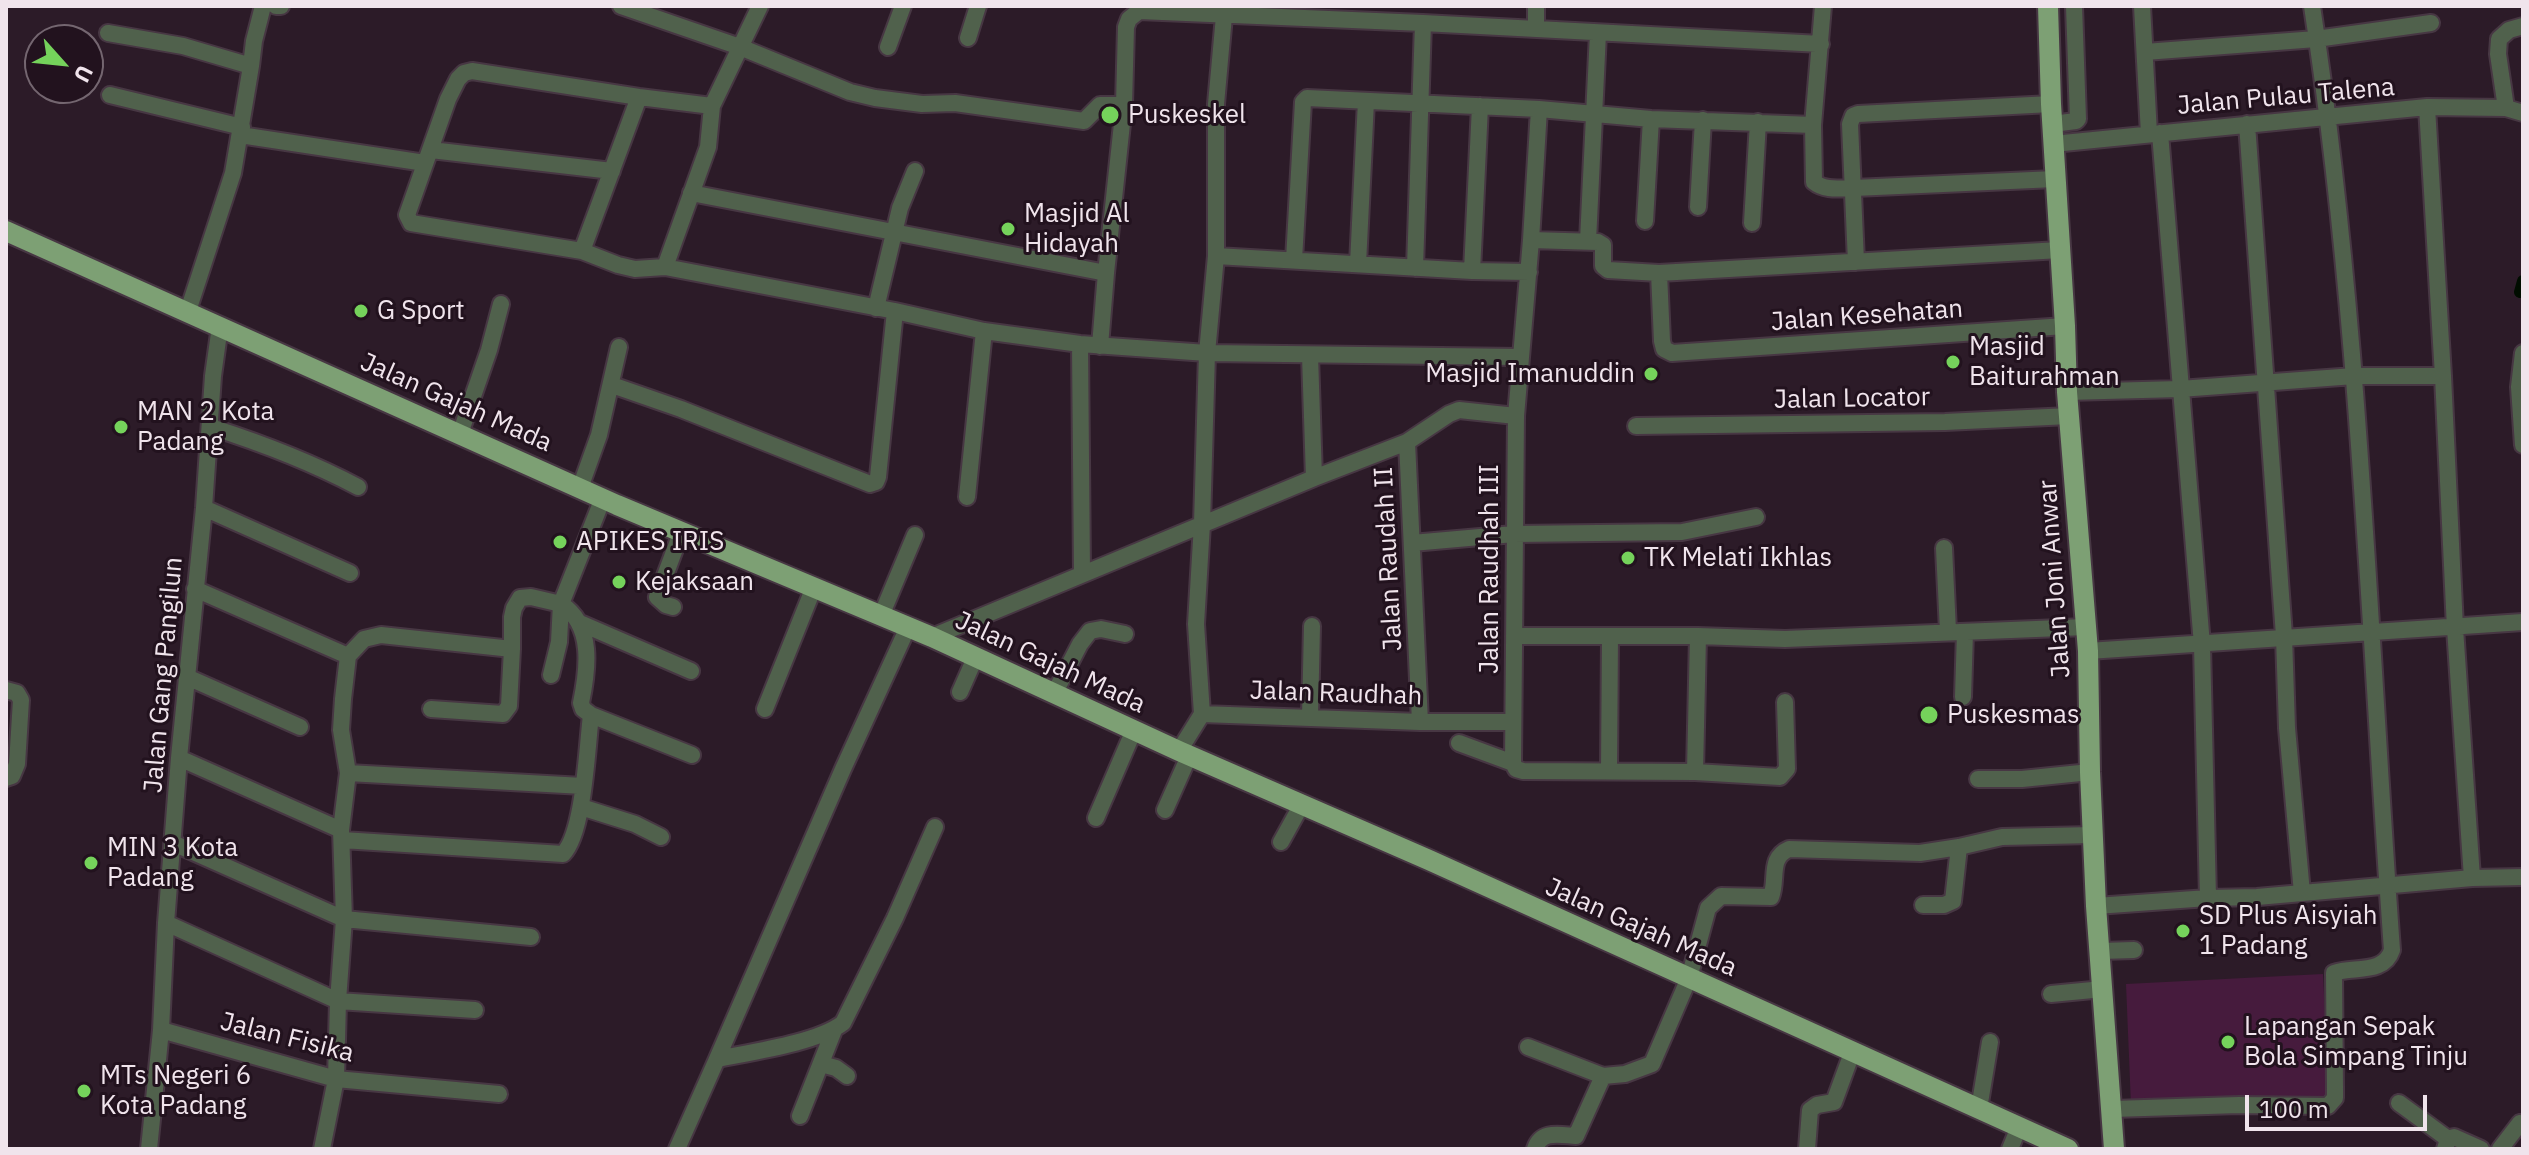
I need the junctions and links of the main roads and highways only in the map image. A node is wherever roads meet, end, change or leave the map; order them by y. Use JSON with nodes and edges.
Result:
{"nodes":[{"id":1,"x":2048,"y":6,"type":"edge"},
{"id":2,"x":6,"y":231,"type":"edge"},
{"id":3,"x":2068,"y":1149,"type":"edge"},
{"id":4,"x":2114,"y":1149,"type":"edge"}],
"edges":[{"from":1,"to":4,"type":"main road","name":"Jalan Joni Anwar"},
{"from":2,"to":3,"type":"main road","name":"Jalan Gajah Mada"}]}
